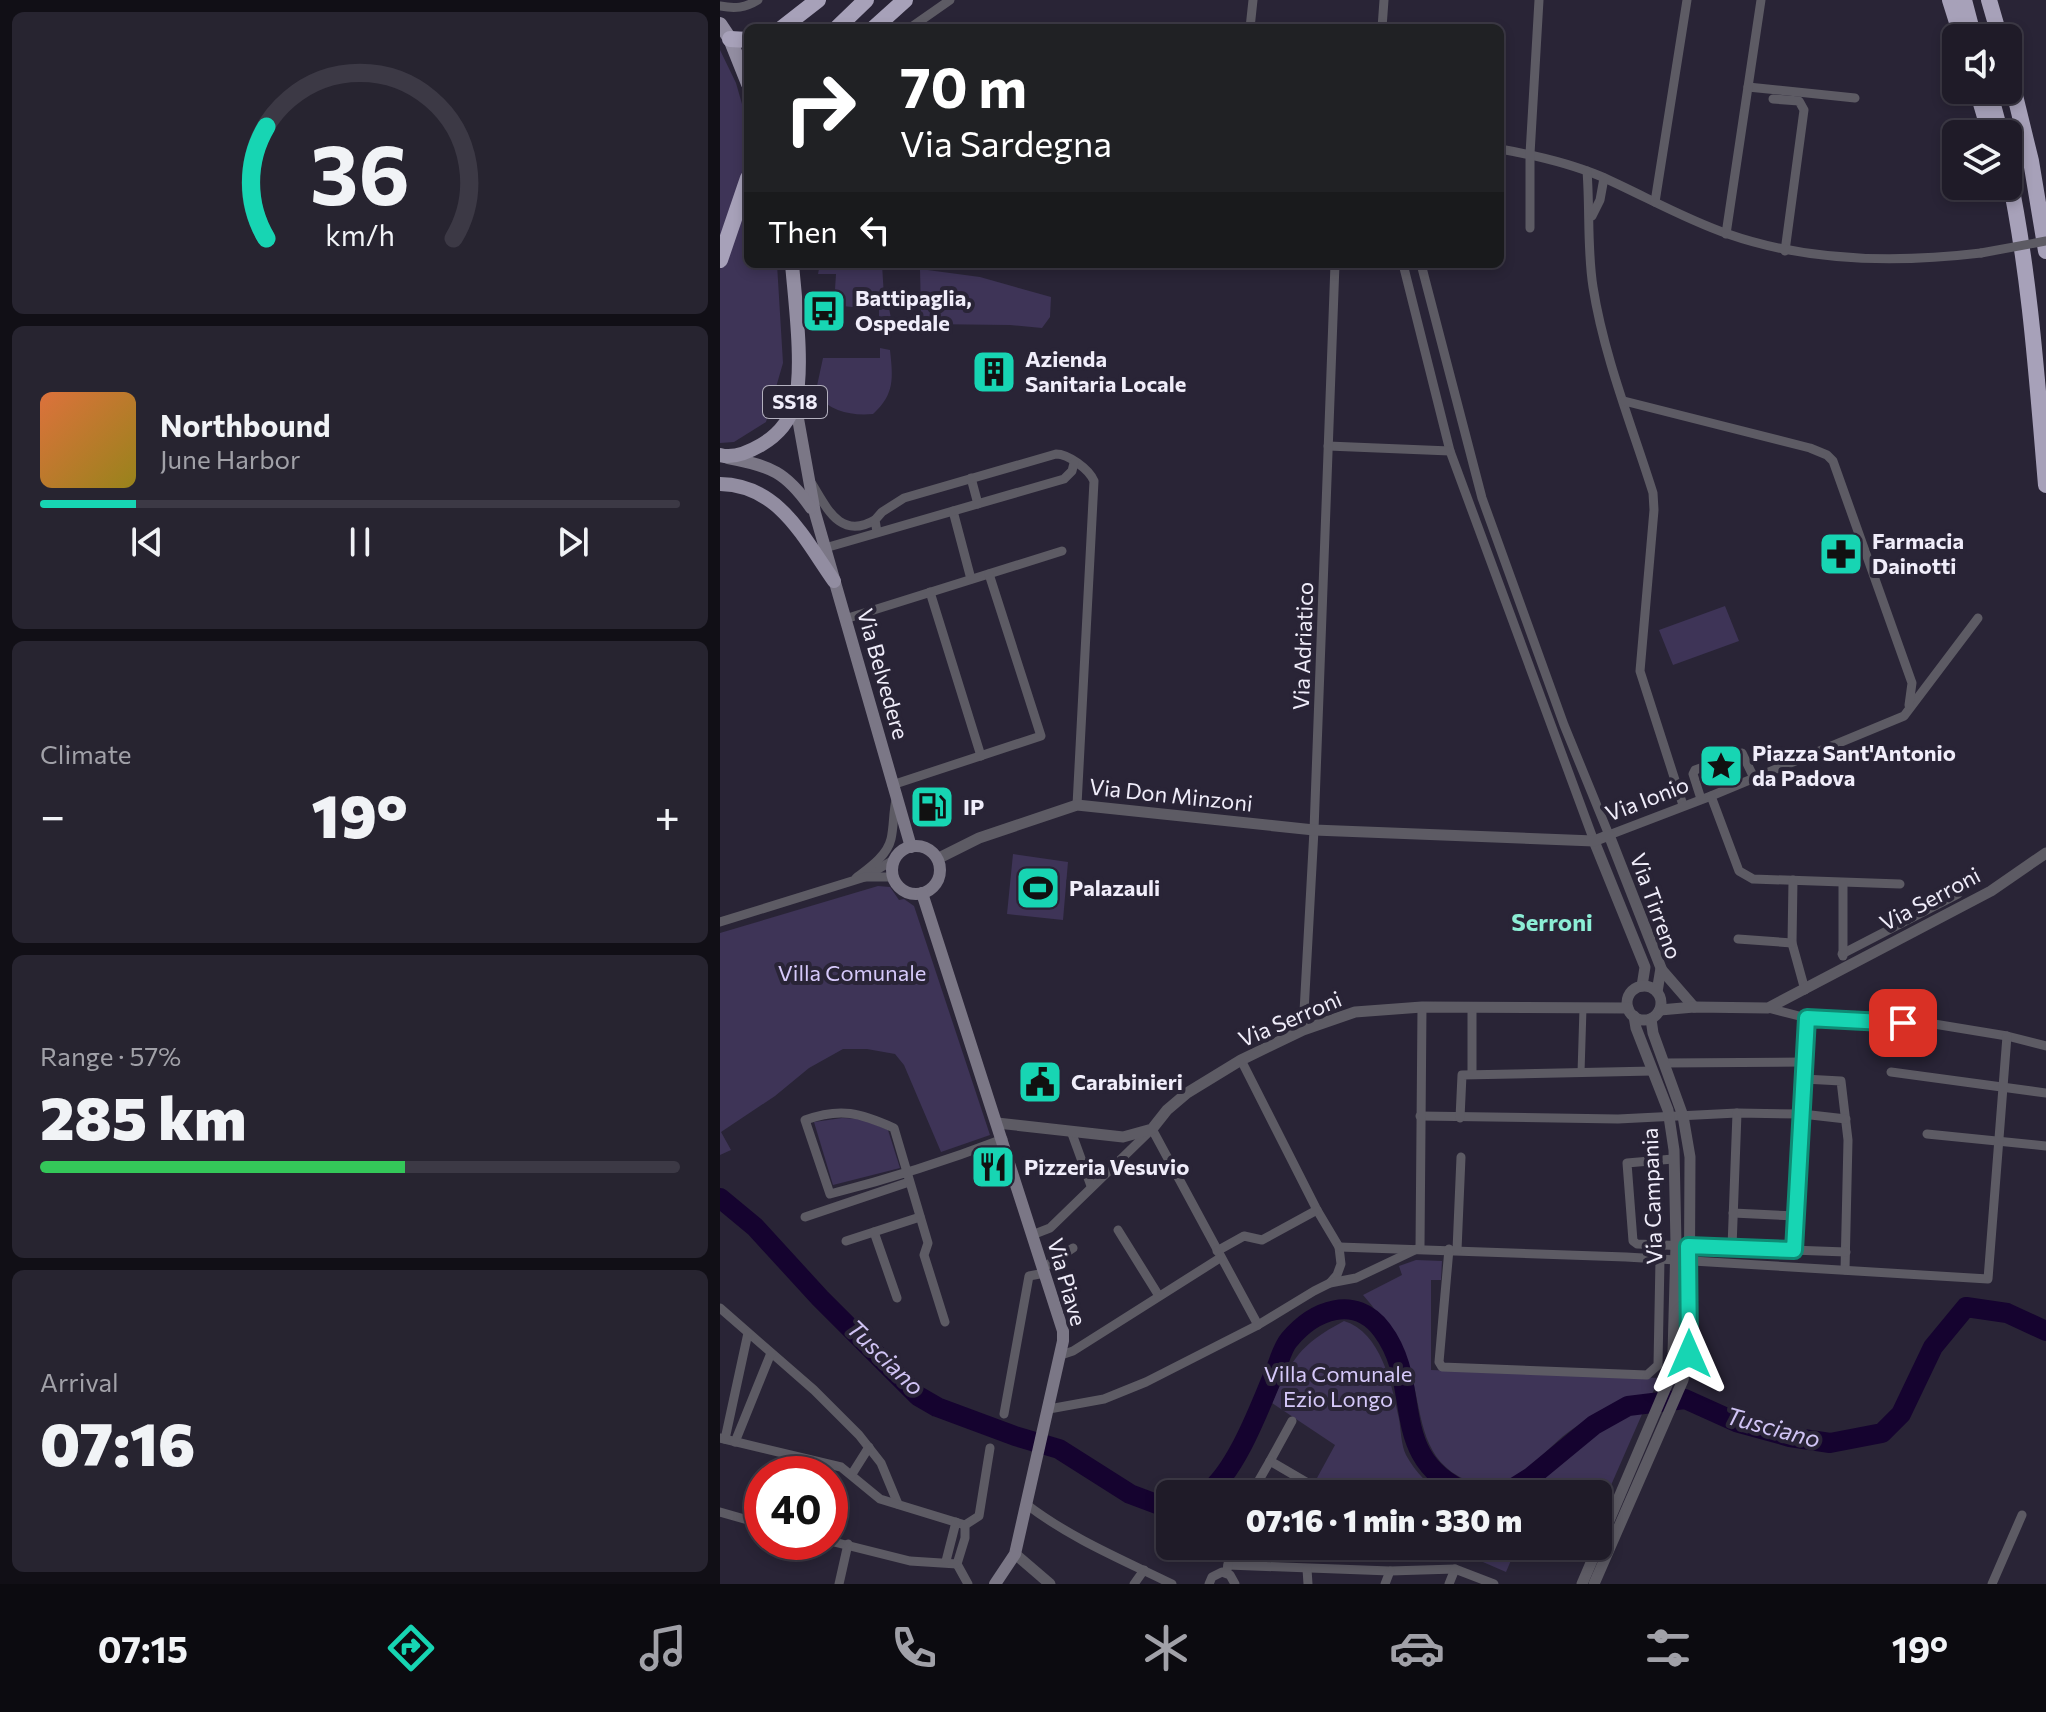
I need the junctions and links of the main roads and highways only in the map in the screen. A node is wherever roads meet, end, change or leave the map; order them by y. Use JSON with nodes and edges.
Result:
{"nodes":[{"id":1,"x":818,"y":0,"type":"edge"},
{"id":2,"x":866,"y":0,"type":"edge"},
{"id":3,"x":905,"y":0,"type":"edge"},
{"id":4,"x":1950,"y":0,"type":"edge"},
{"id":5,"x":1964,"y":0,"type":"edge"},
{"id":6,"x":1989,"y":0,"type":"edge"},
{"id":7,"x":720,"y":24,"type":"edge"},
{"id":8,"x":787,"y":24,"type":"edge"},
{"id":9,"x":841,"y":24,"type":"edge"},
{"id":10,"x":878,"y":24,"type":"edge"},
{"id":11,"x":1958,"y":24,"type":"edge"},
{"id":12,"x":1970,"y":24,"type":"edge"},
{"id":13,"x":1996,"y":24,"type":"edge"},
{"id":14,"x":730,"y":39,"type":"junction"},
{"id":15,"x":744,"y":40,"type":"edge"},
{"id":16,"x":744,"y":74,"type":"edge"},
{"id":17,"x":2017,"y":104,"type":"edge"},
{"id":18,"x":744,"y":190,"type":"edge"},
{"id":19,"x":2012,"y":200,"type":"edge"},
{"id":20,"x":2014,"y":200,"type":"edge"},
{"id":21,"x":2017,"y":214,"type":"junction"},
{"id":22,"x":2046,"y":251,"type":"edge"},
{"id":23,"x":720,"y":260,"type":"edge"},
{"id":24,"x":792,"y":268,"type":"edge"},
{"id":25,"x":795,"y":402,"type":"junction"},
{"id":26,"x":723,"y":458,"type":"edge"},
{"id":27,"x":720,"y":484,"type":"edge"},
{"id":28,"x":2046,"y":485,"type":"edge"},
{"id":29,"x":815,"y":513,"type":"junction"},
{"id":30,"x":834,"y":581,"type":"junction"},
{"id":31,"x":911,"y":847,"type":"junction"},
{"id":32,"x":922,"y":893,"type":"junction"},
{"id":33,"x":995,"y":1584,"type":"edge"}],
"edges":[{"from":1,"to":8,"type":"highway"},
{"from":2,"to":9,"type":"highway"},
{"from":3,"to":10,"type":"highway"},
{"from":4,"to":11,"type":"highway"},
{"from":5,"to":12,"type":"highway"},
{"from":6,"to":13,"type":"highway"},
{"from":7,"to":14,"type":"main road"},
{"from":14,"to":15,"type":"highway"},
{"from":14,"to":16,"type":"main road"},
{"from":17,"to":22,"type":"highway"},
{"from":18,"to":23,"type":"highway"},
{"from":19,"to":21,"type":"highway"},
{"from":20,"to":21,"type":"highway"},
{"from":21,"to":28,"type":"highway"},
{"from":24,"to":25,"type":"main road","name":"Via Belvedere","number":"SS18"},
{"from":25,"to":26,"type":"main road","name":"Via Belvedere","number":"SS18"},
{"from":25,"to":29,"type":"main road","name":"Via Belvedere"},
{"from":26,"to":29,"type":"main road","name":"Via Belvedere"},
{"from":27,"to":30,"type":"main road"},
{"from":29,"to":30,"type":"main road","name":"Via Belvedere"},
{"from":30,"to":31,"type":"main road","name":"Via Belvedere"},
{"from":31,"to":32,"type":"main road"},
{"from":31,"to":32,"type":"main road"},
{"from":32,"to":33,"type":"main road","name":"Via Piave"}]}
